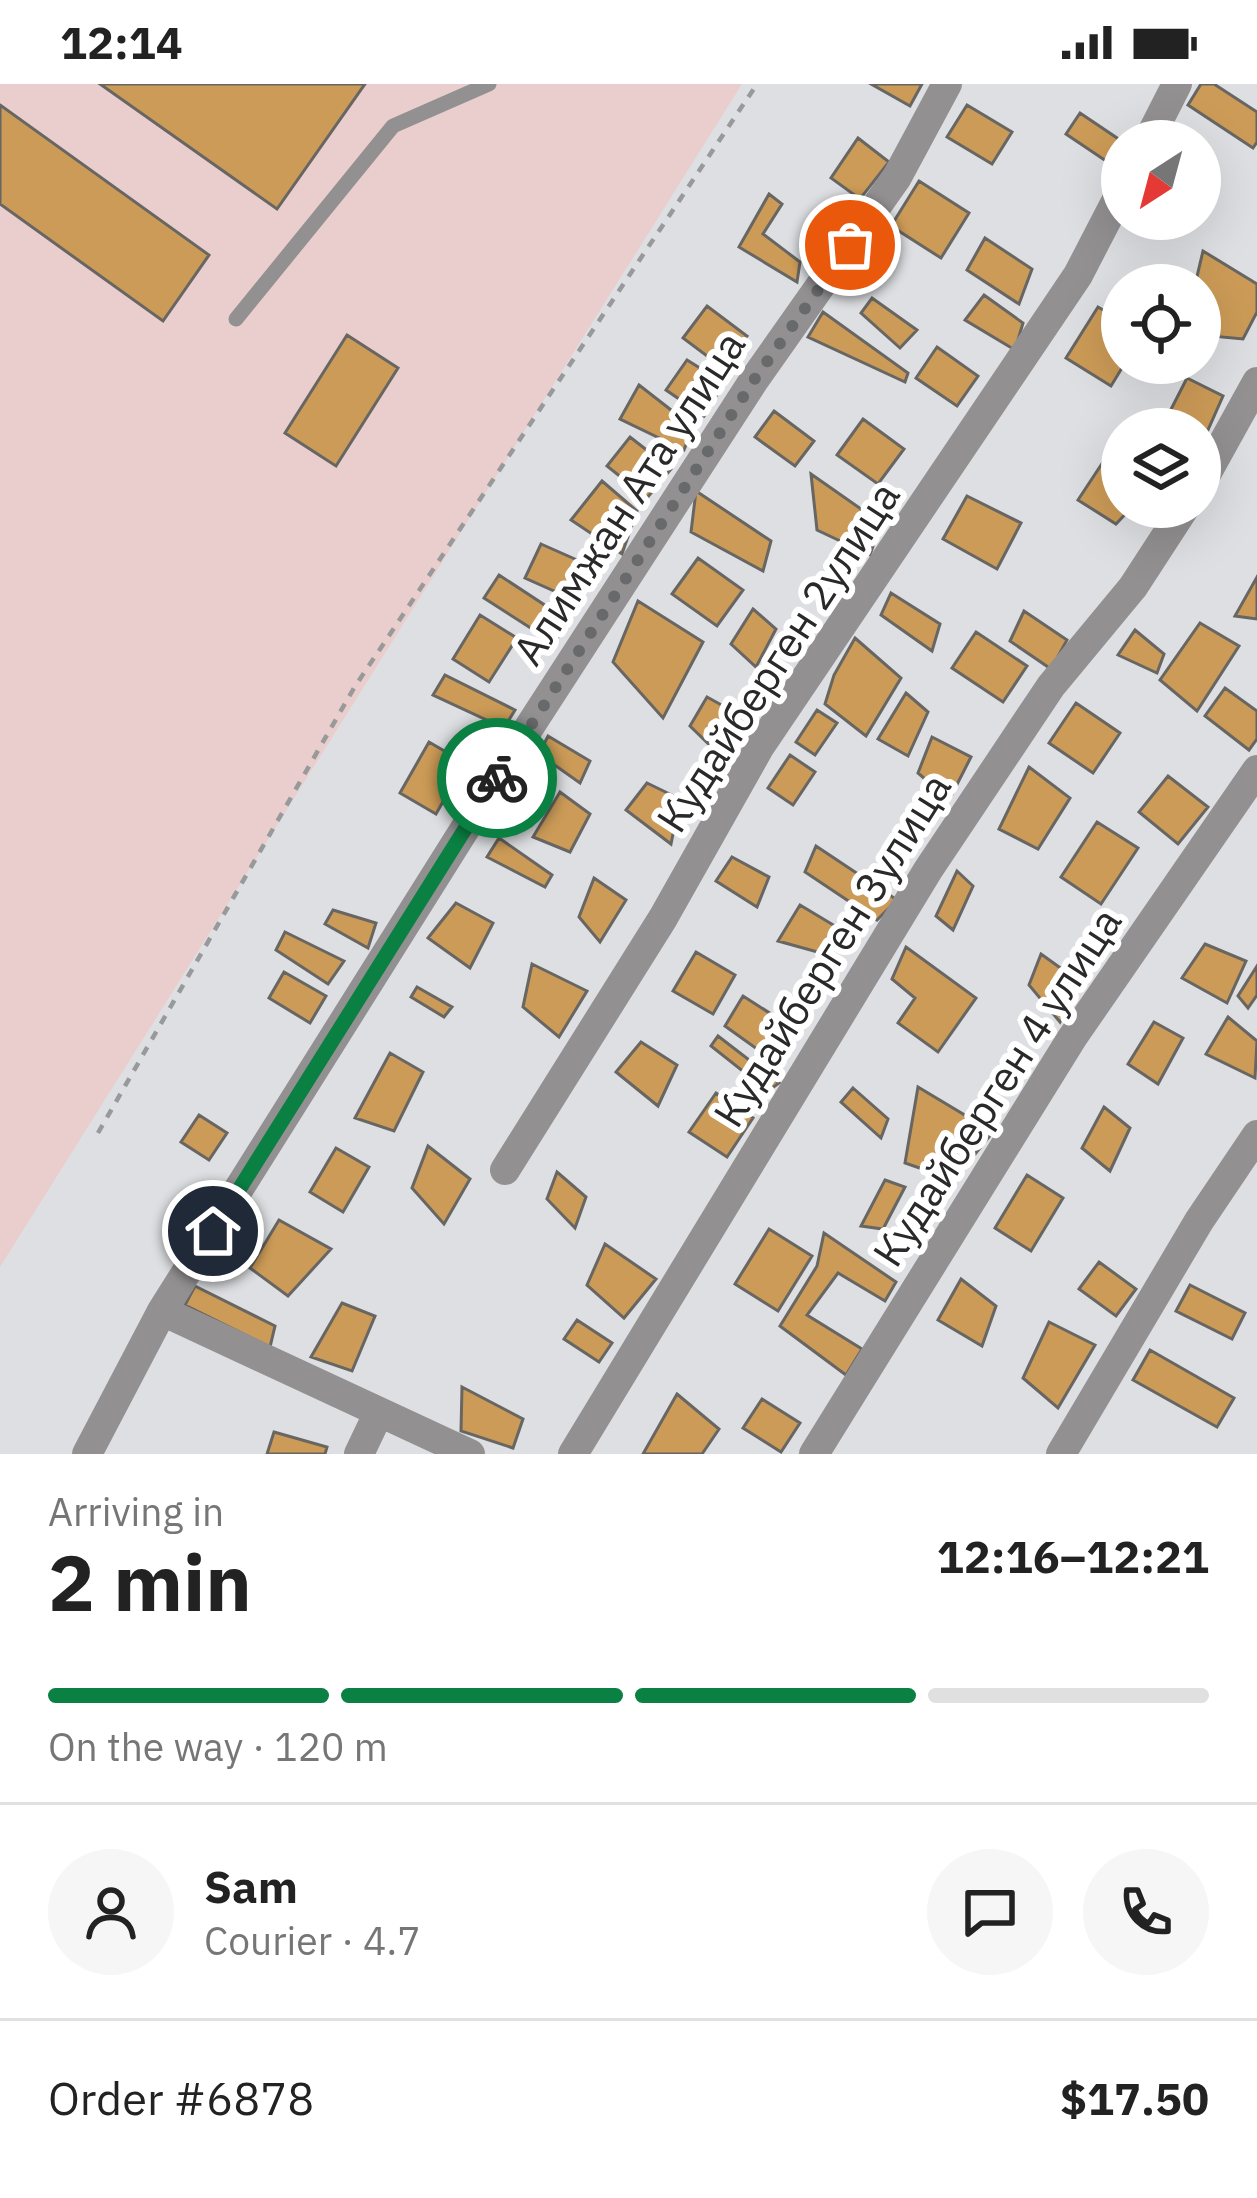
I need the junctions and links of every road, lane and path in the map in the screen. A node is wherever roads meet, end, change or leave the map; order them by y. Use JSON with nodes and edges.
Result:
{"nodes":[{"id":1,"x":489,"y":84,"type":"edge"},
{"id":2,"x":757,"y":84,"type":"edge"},
{"id":3,"x":947,"y":84,"type":"edge"},
{"id":4,"x":1177,"y":84,"type":"edge"},
{"id":5,"x":1159,"y":120,"type":"edge"},
{"id":6,"x":1101,"y":231,"type":"edge"},
{"id":7,"x":236,"y":319,"type":"dead end"},
{"id":8,"x":1257,"y":382,"type":"edge"},
{"id":9,"x":1221,"y":446,"type":"edge"},
{"id":10,"x":1172,"y":528,"type":"edge"},
{"id":11,"x":1257,"y":770,"type":"edge"},
{"id":12,"x":98,"y":1133,"type":"dead end"},
{"id":13,"x":1257,"y":1135,"type":"edge"},
{"id":14,"x":505,"y":1170,"type":"dead end"},
{"id":15,"x":162,"y":1311,"type":"junction"},
{"id":16,"x":379,"y":1412,"type":"junction"},
{"id":17,"x":87,"y":1454,"type":"edge"},
{"id":18,"x":359,"y":1454,"type":"edge"},
{"id":19,"x":470,"y":1454,"type":"edge"},
{"id":20,"x":573,"y":1454,"type":"edge"},
{"id":21,"x":814,"y":1454,"type":"edge"},
{"id":22,"x":1061,"y":1454,"type":"edge"}],
"edges":[{"from":1,"to":7,"type":"lane"},
{"from":2,"to":12,"type":"path"},
{"from":3,"to":15,"type":"street","name":"Алимжан Ата улица"},
{"from":4,"to":5,"type":"street"},
{"from":6,"to":14,"type":"street","name":"Кудайберген 2улица"},
{"from":8,"to":9,"type":"street"},
{"from":10,"to":20,"type":"street","name":"Кудайберген 3улица"},
{"from":11,"to":21,"type":"street","name":"Кудайберген 4 улица"},
{"from":13,"to":22,"type":"street"},
{"from":15,"to":16,"type":"street"},
{"from":15,"to":17,"type":"street","name":"Алимжан Ата улица"},
{"from":16,"to":18,"type":"street"},
{"from":16,"to":19,"type":"street"}]}
